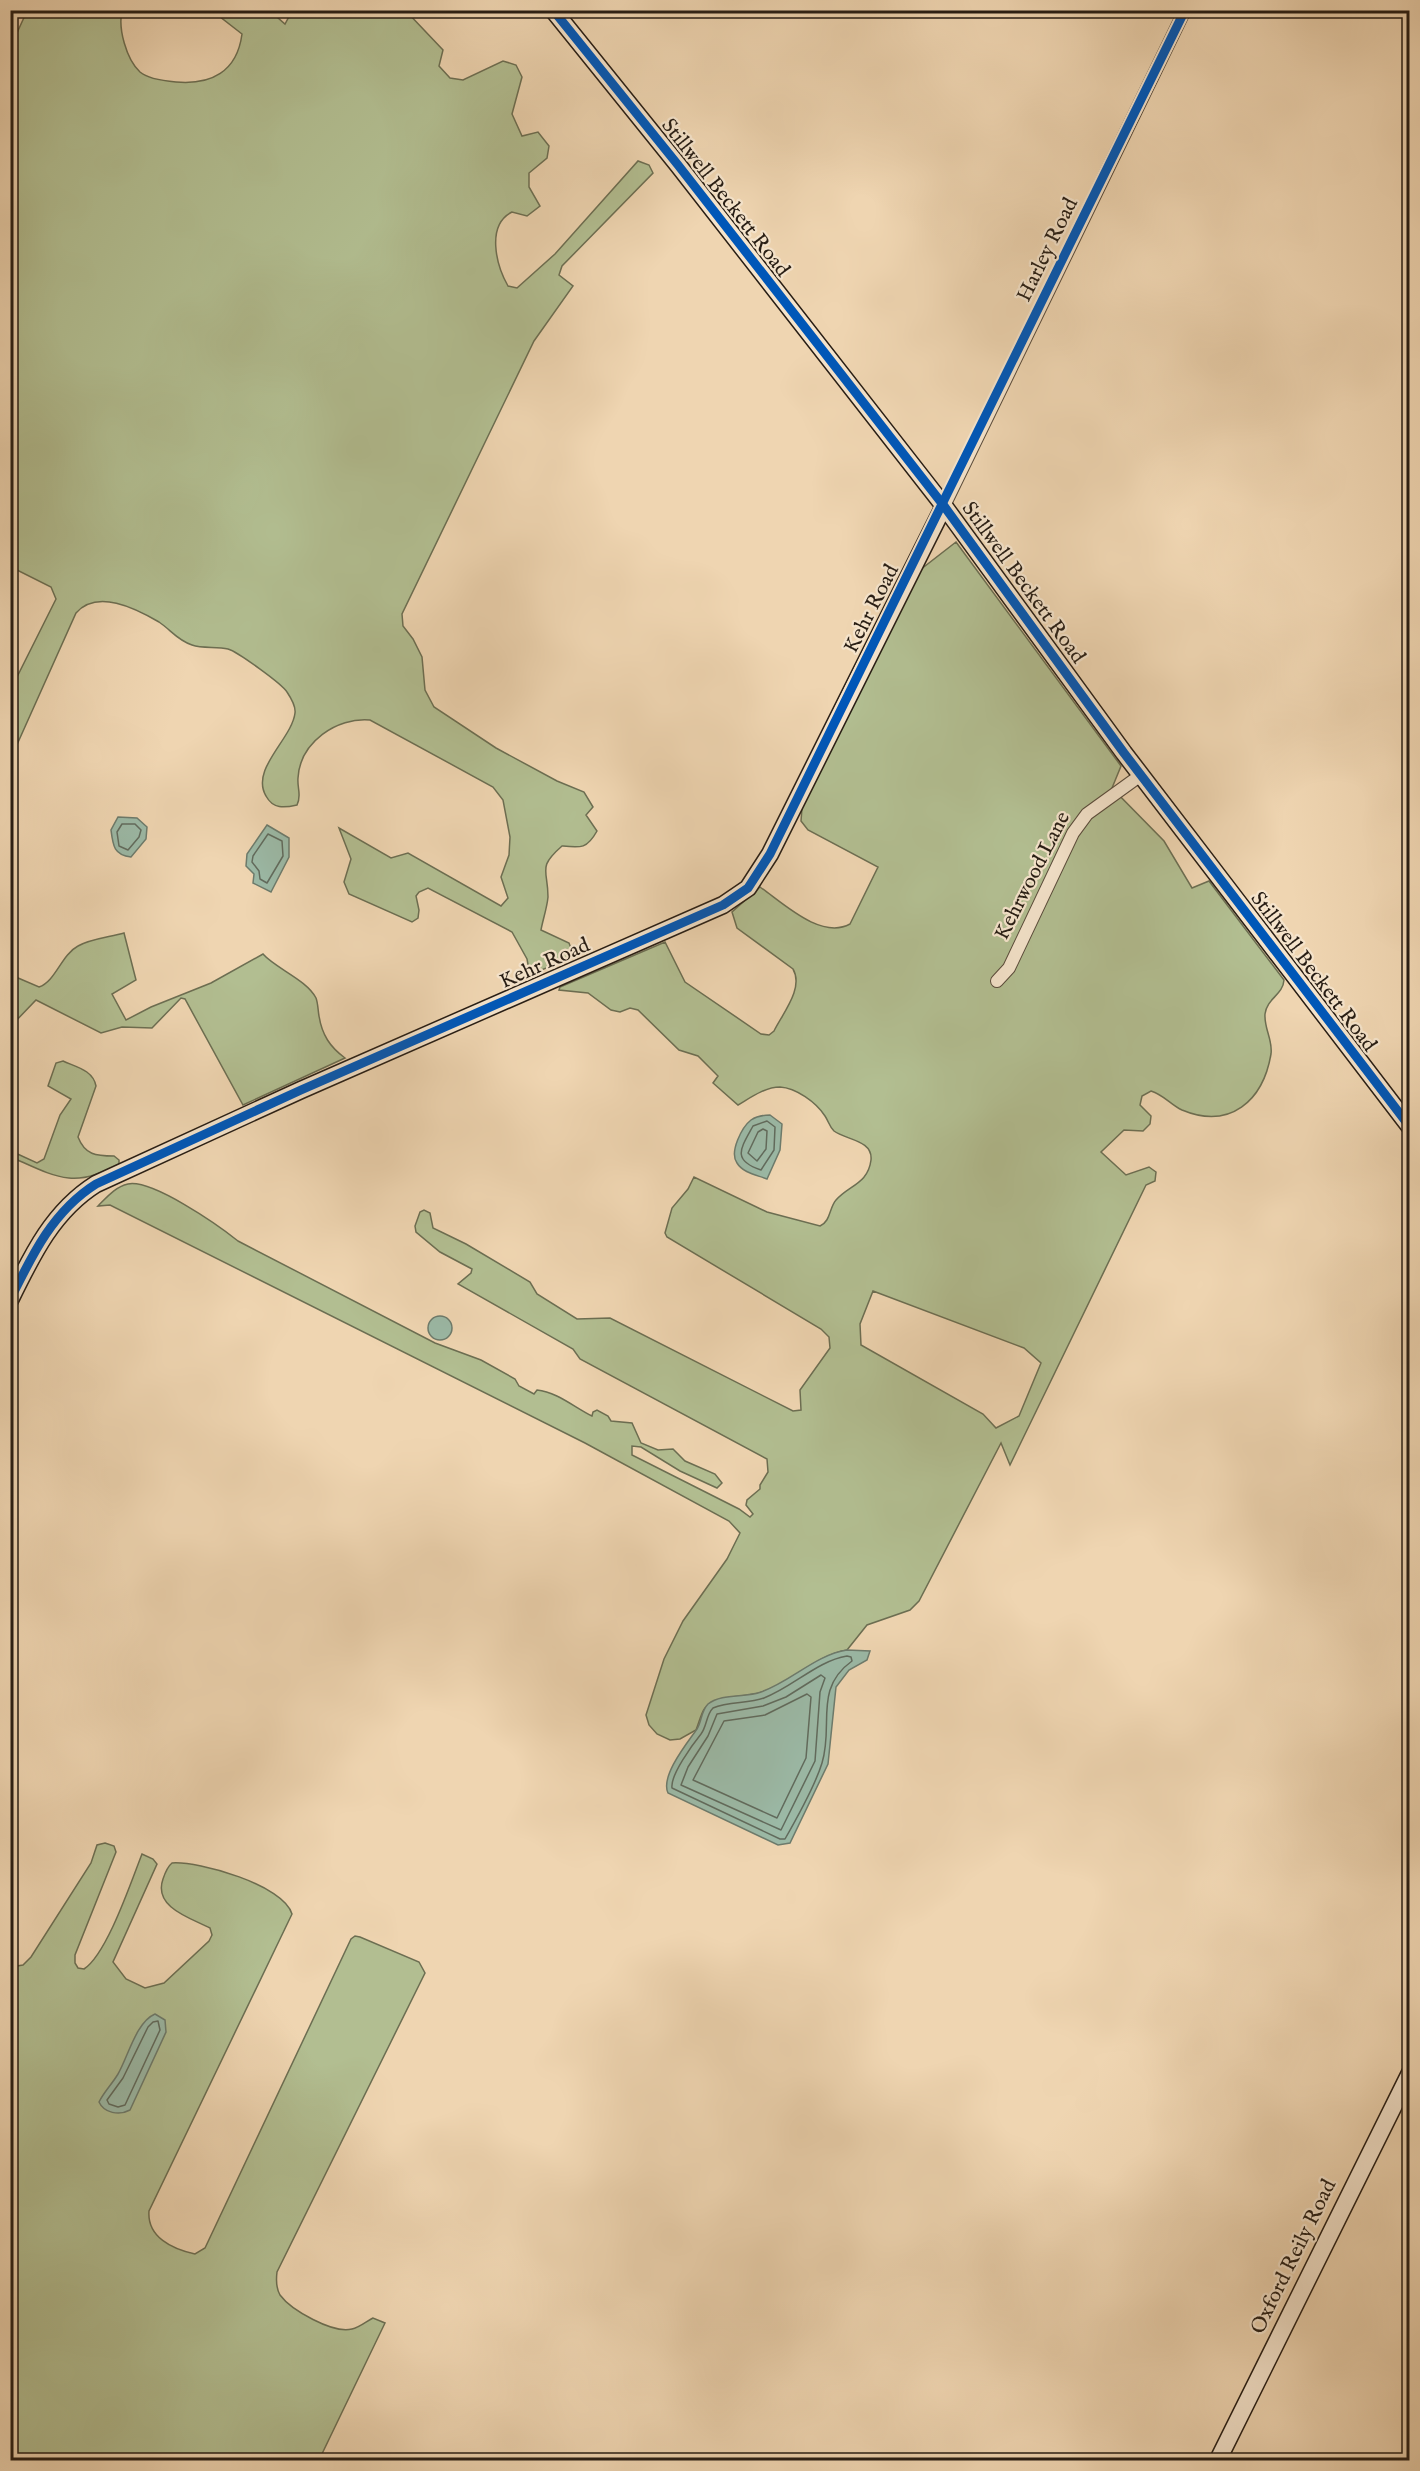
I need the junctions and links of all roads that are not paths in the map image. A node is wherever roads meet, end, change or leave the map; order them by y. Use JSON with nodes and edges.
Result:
{"nodes":[{"id":1,"x":553,"y":10,"type":"edge"},
{"id":2,"x":1185,"y":10,"type":"edge"},
{"id":3,"x":944,"y":506,"type":"junction"},
{"id":4,"x":1141,"y":775,"type":"junction"},
{"id":5,"x":997,"y":981,"type":"dead end"},
{"id":6,"x":1410,"y":1127,"type":"edge"},
{"id":7,"x":10,"y":1300,"type":"edge"},
{"id":8,"x":1410,"y":2073,"type":"edge"},
{"id":9,"x":1218,"y":2460,"type":"edge"}],
"edges":[{"from":1,"to":3,"type":"street","name":"Stillwell Beckett Road"},
{"from":2,"to":3,"type":"street","name":"Harley Road"},
{"from":3,"to":4,"type":"street","name":"Stillwell Beckett Road"},
{"from":3,"to":7,"type":"street","name":"Kehr Road"},
{"from":4,"to":5,"type":"street","name":"Kehrwood Lane"},
{"from":4,"to":6,"type":"street","name":"Stillwell Beckett Road"},
{"from":8,"to":9,"type":"street","name":"Oxford Reily Road"}]}
